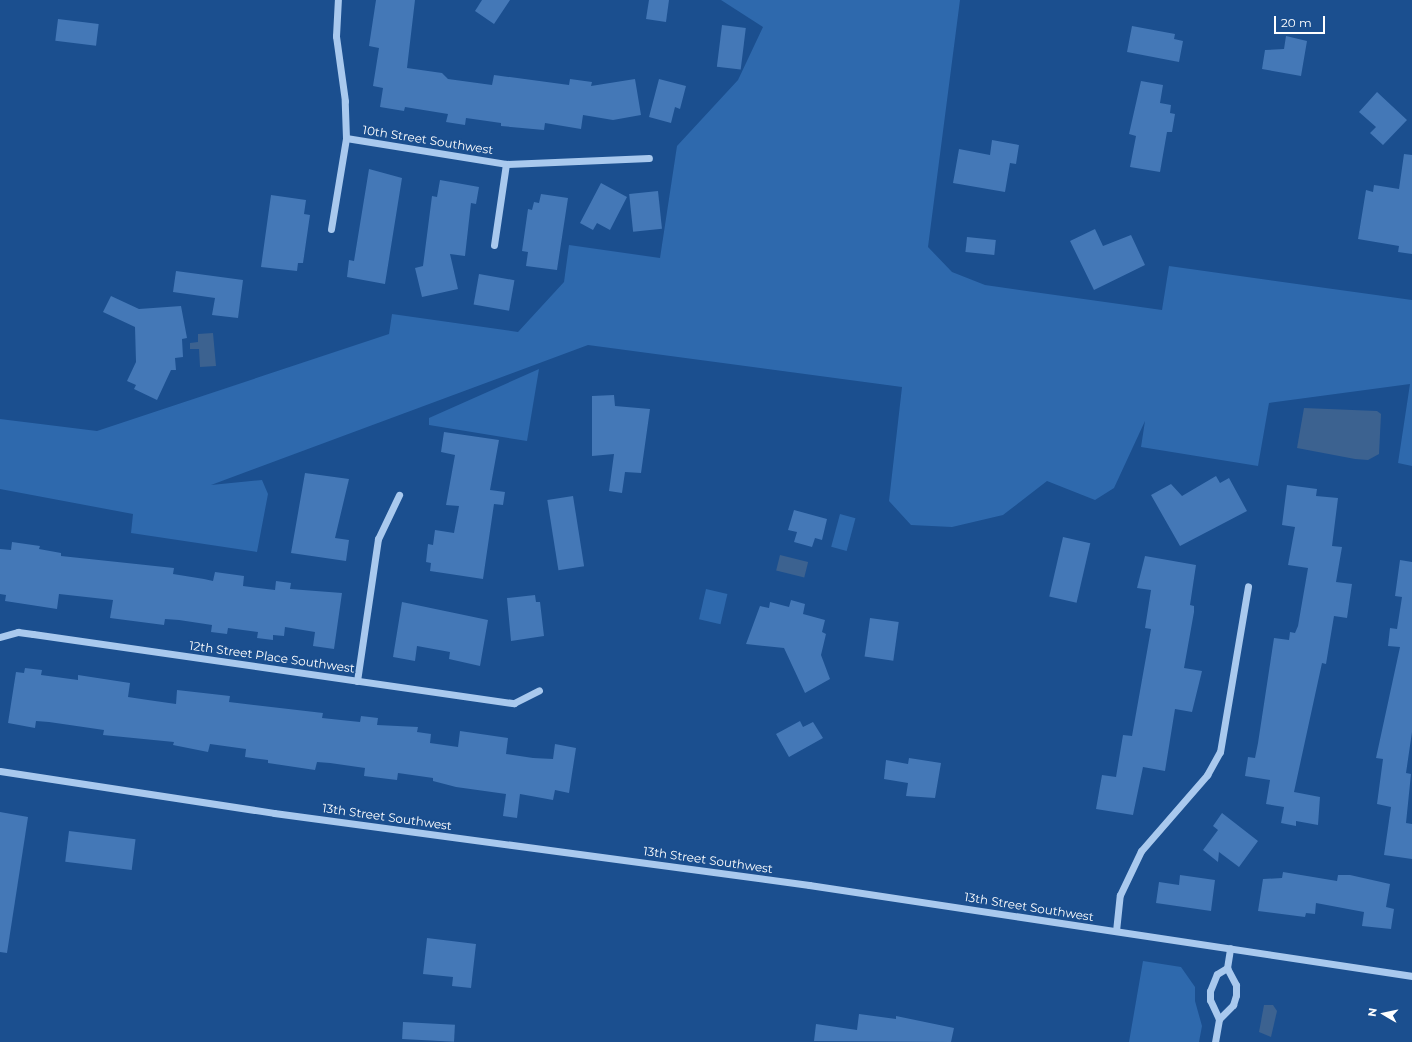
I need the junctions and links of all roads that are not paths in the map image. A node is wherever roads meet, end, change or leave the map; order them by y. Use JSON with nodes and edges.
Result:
{"nodes":[{"id":1,"x":338,"y":0,"type":"edge"},
{"id":2,"x":346,"y":138,"type":"junction"},
{"id":3,"x":649,"y":158,"type":"dead end"},
{"id":4,"x":506,"y":164,"type":"junction"},
{"id":5,"x":331,"y":229,"type":"dead end"},
{"id":6,"x":494,"y":245,"type":"dead end"},
{"id":7,"x":399,"y":495,"type":"dead end"},
{"id":8,"x":1248,"y":586,"type":"dead end"},
{"id":9,"x":0,"y":637,"type":"edge"},
{"id":10,"x":357,"y":681,"type":"junction"},
{"id":11,"x":539,"y":690,"type":"dead end"},
{"id":12,"x":0,"y":771,"type":"edge"},
{"id":13,"x":1116,"y":931,"type":"junction"},
{"id":14,"x":1230,"y":948,"type":"junction"},
{"id":15,"x":1227,"y":968,"type":"junction"},
{"id":16,"x":1412,"y":976,"type":"edge"},
{"id":17,"x":1219,"y":1019,"type":"junction"},
{"id":18,"x":1215,"y":1042,"type":"edge"}],
"edges":[{"from":1,"to":2,"type":"street"},
{"from":2,"to":4,"type":"street","name":"10th Street Southwest"},
{"from":2,"to":5,"type":"street"},
{"from":3,"to":4,"type":"street","name":"10th Street Southwest"},
{"from":4,"to":6,"type":"street","name":"10th Street Southwest"},
{"from":7,"to":10,"type":"street"},
{"from":8,"to":13,"type":"street"},
{"from":9,"to":10,"type":"street","name":"12th Street Place Southwest"},
{"from":10,"to":11,"type":"street","name":"12th Street Place Southwest"},
{"from":12,"to":13,"type":"street","name":"13th Street Southwest"},
{"from":13,"to":14,"type":"street","name":"13th Street Southwest"},
{"from":14,"to":15,"type":"street"},
{"from":14,"to":16,"type":"street","name":"13th Street Southwest"},
{"from":15,"to":17,"type":"street"},
{"from":15,"to":17,"type":"street"},
{"from":17,"to":18,"type":"street"}]}
